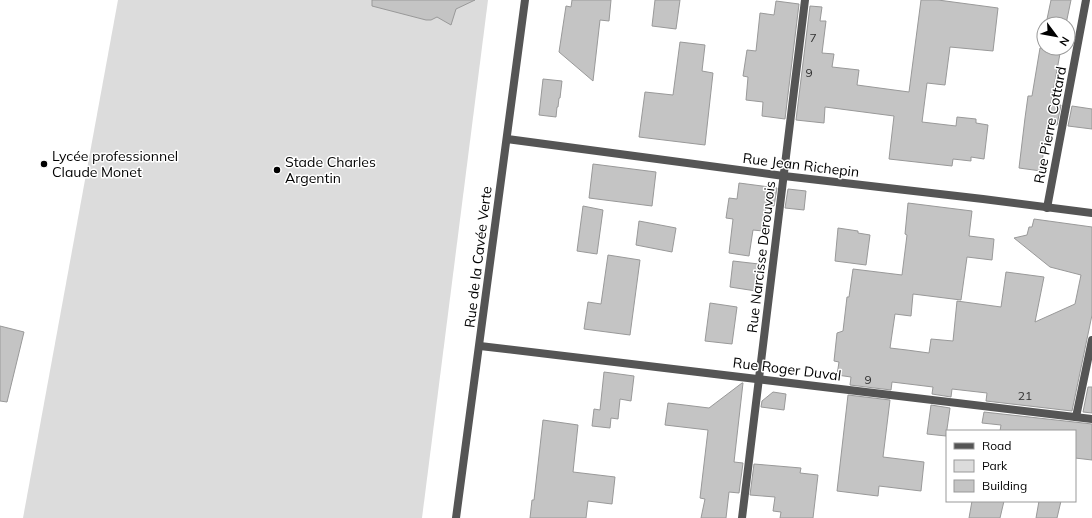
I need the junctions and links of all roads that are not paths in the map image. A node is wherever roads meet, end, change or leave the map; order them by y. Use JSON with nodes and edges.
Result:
{"nodes":[{"id":1,"x":525,"y":0,"type":"edge"},
{"id":2,"x":805,"y":0,"type":"edge"},
{"id":3,"x":1086,"y":0,"type":"edge"},
{"id":4,"x":507,"y":139,"type":"junction"},
{"id":5,"x":784,"y":176,"type":"junction"},
{"id":6,"x":1047,"y":208,"type":"junction"},
{"id":7,"x":1092,"y":213,"type":"edge"},
{"id":8,"x":1092,"y":340,"type":"edge"},
{"id":9,"x":480,"y":346,"type":"junction"},
{"id":10,"x":759,"y":379,"type":"junction"},
{"id":11,"x":1076,"y":417,"type":"junction"},
{"id":12,"x":1092,"y":419,"type":"edge"},
{"id":13,"x":456,"y":518,"type":"edge"},
{"id":14,"x":742,"y":518,"type":"edge"}],
"edges":[{"from":1,"to":4,"type":"street","name":"Rue de la Cavée Verte"},
{"from":2,"to":5,"type":"street","name":"Rue Narcisse Derouvois"},
{"from":3,"to":6,"type":"street","name":"Rue Pierre Cottard"},
{"from":4,"to":5,"type":"street","name":"Rue Jean Richepin"},
{"from":4,"to":9,"type":"street","name":"Rue de la Cavée Verte"},
{"from":5,"to":6,"type":"street","name":"Rue Jean Richepin"},
{"from":5,"to":10,"type":"street","name":"Rue Narcisse Derouvois"},
{"from":6,"to":7,"type":"street","name":"Rue Jean Richepin"},
{"from":8,"to":11,"type":"street"},
{"from":9,"to":10,"type":"street","name":"Rue Roger Duval"},
{"from":9,"to":13,"type":"street","name":"Rue de la Cavée Verte"},
{"from":10,"to":11,"type":"street","name":"Rue Roger Duval"},
{"from":10,"to":14,"type":"street","name":"Rue Narcisse Derouvois"},
{"from":11,"to":12,"type":"street","name":"Rue Roger Duval"}]}
